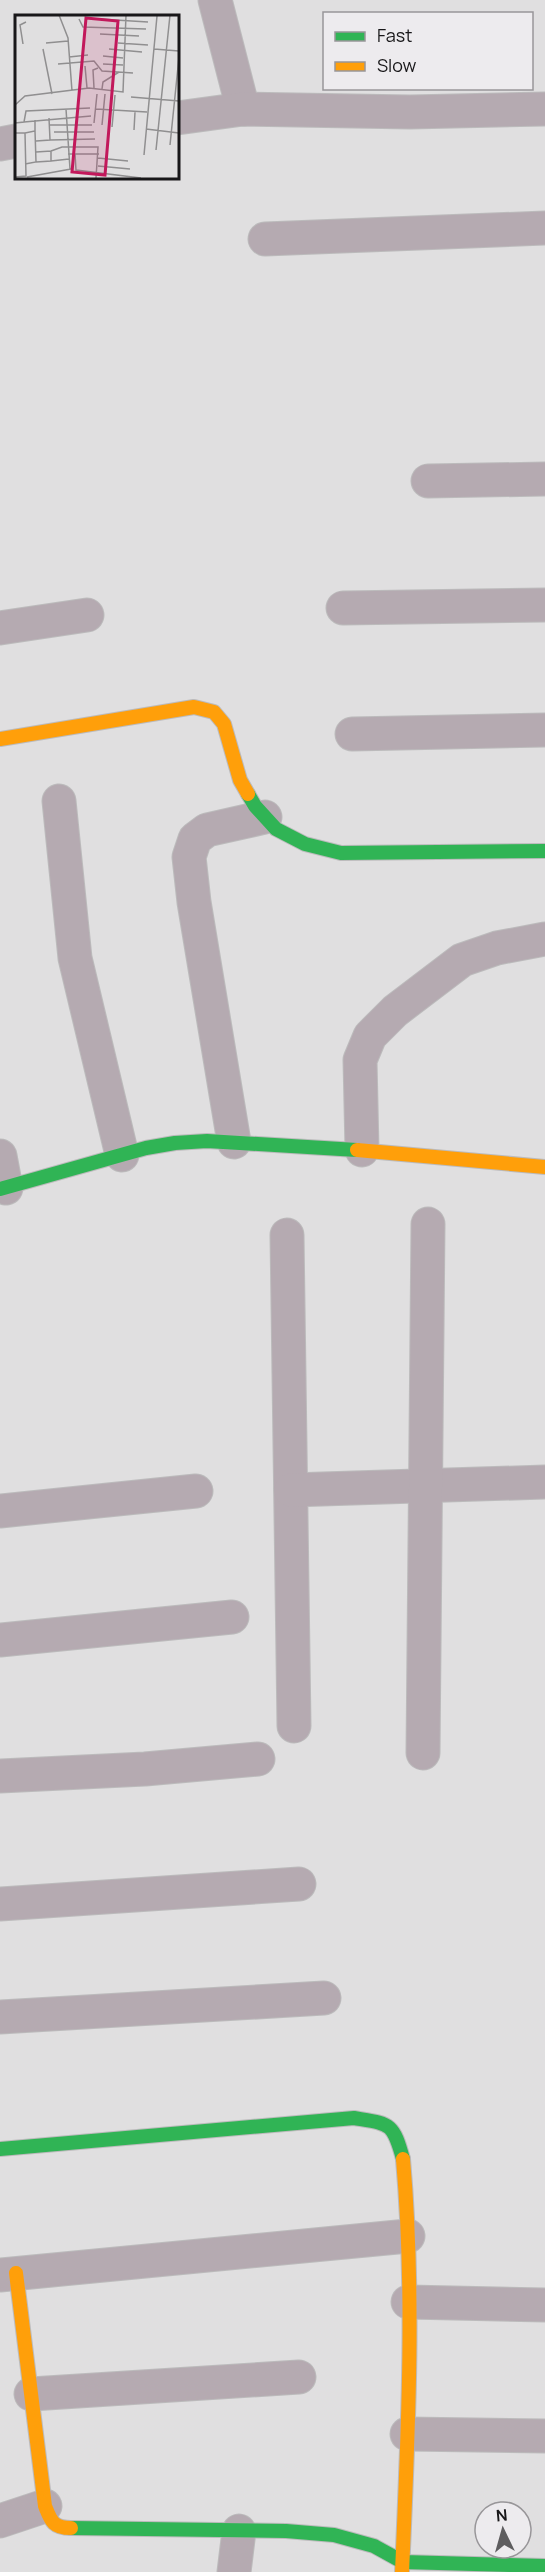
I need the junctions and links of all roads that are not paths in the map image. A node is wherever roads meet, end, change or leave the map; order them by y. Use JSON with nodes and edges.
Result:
{"nodes":[{"id":1,"x":215,"y":0,"type":"edge"},
{"id":2,"x":243,"y":109,"type":"junction"},
{"id":3,"x":545,"y":109,"type":"edge"},
{"id":4,"x":178,"y":118,"type":"edge"},
{"id":5,"x":15,"y":141,"type":"edge"},
{"id":6,"x":0,"y":144,"type":"edge"},
{"id":7,"x":545,"y":228,"type":"edge"},
{"id":8,"x":265,"y":239,"type":"dead end"},
{"id":9,"x":545,"y":479,"type":"edge"},
{"id":10,"x":428,"y":481,"type":"dead end"},
{"id":11,"x":545,"y":605,"type":"edge"},
{"id":12,"x":343,"y":608,"type":"dead end"},
{"id":13,"x":87,"y":615,"type":"dead end"},
{"id":14,"x":0,"y":627,"type":"edge"},
{"id":15,"x":545,"y":730,"type":"edge"},
{"id":16,"x":352,"y":734,"type":"dead end"},
{"id":17,"x":0,"y":739,"type":"edge"},
{"id":18,"x":59,"y":801,"type":"dead end"},
{"id":19,"x":265,"y":818,"type":"junction"},
{"id":20,"x":545,"y":851,"type":"edge"},
{"id":21,"x":545,"y":939,"type":"edge"},
{"id":22,"x":234,"y":1142,"type":"junction"},
{"id":23,"x":362,"y":1150,"type":"junction"},
{"id":24,"x":122,"y":1155,"type":"junction"},
{"id":25,"x":0,"y":1156,"type":"edge"},
{"id":26,"x":545,"y":1167,"type":"edge"},
{"id":27,"x":3,"y":1189,"type":"edge"},
{"id":28,"x":428,"y":1224,"type":"dead end"},
{"id":29,"x":287,"y":1235,"type":"dead end"},
{"id":30,"x":545,"y":1482,"type":"edge"},
{"id":31,"x":426,"y":1485,"type":"junction"},
{"id":32,"x":291,"y":1490,"type":"junction"},
{"id":33,"x":196,"y":1491,"type":"dead end"},
{"id":34,"x":0,"y":1511,"type":"edge"},
{"id":35,"x":232,"y":1617,"type":"dead end"},
{"id":36,"x":0,"y":1640,"type":"edge"},
{"id":37,"x":294,"y":1726,"type":"dead end"},
{"id":38,"x":423,"y":1754,"type":"dead end"},
{"id":39,"x":258,"y":1760,"type":"dead end"},
{"id":40,"x":0,"y":1776,"type":"edge"},
{"id":41,"x":299,"y":1884,"type":"dead end"},
{"id":42,"x":0,"y":1904,"type":"edge"},
{"id":43,"x":324,"y":1998,"type":"dead end"},
{"id":44,"x":0,"y":2018,"type":"edge"},
{"id":45,"x":0,"y":2149,"type":"edge"},
{"id":46,"x":408,"y":2236,"type":"junction"},
{"id":47,"x":8,"y":2274,"type":"edge"},
{"id":48,"x":408,"y":2302,"type":"junction"},
{"id":49,"x":545,"y":2305,"type":"edge"},
{"id":50,"x":299,"y":2377,"type":"dead end"},
{"id":51,"x":31,"y":2394,"type":"junction"},
{"id":52,"x":407,"y":2434,"type":"junction"},
{"id":53,"x":545,"y":2436,"type":"edge"},
{"id":54,"x":45,"y":2506,"type":"junction"},
{"id":55,"x":0,"y":2521,"type":"edge"},
{"id":56,"x":239,"y":2531,"type":"junction"},
{"id":57,"x":545,"y":2566,"type":"edge"},
{"id":58,"x":403,"y":2567,"type":"edge"},
{"id":59,"x":234,"y":2572,"type":"edge"}],
"edges":[{"from":1,"to":2,"type":"street"},
{"from":2,"to":3,"type":"street"},
{"from":2,"to":4,"type":"street"},
{"from":5,"to":6,"type":"street"},
{"from":7,"to":8,"type":"street"},
{"from":9,"to":10,"type":"street"},
{"from":11,"to":12,"type":"street"},
{"from":13,"to":14,"type":"street"},
{"from":15,"to":16,"type":"street"},
{"from":17,"to":19,"type":"street"},
{"from":18,"to":24,"type":"street"},
{"from":19,"to":20,"type":"street"},
{"from":19,"to":22,"type":"street"},
{"from":21,"to":23,"type":"street"},
{"from":22,"to":23,"type":"street"},
{"from":22,"to":24,"type":"street"},
{"from":23,"to":26,"type":"street"},
{"from":24,"to":27,"type":"street"},
{"from":25,"to":27,"type":"street"},
{"from":28,"to":31,"type":"street"},
{"from":29,"to":32,"type":"street"},
{"from":30,"to":31,"type":"street"},
{"from":31,"to":32,"type":"street"},
{"from":31,"to":38,"type":"street"},
{"from":32,"to":37,"type":"street"},
{"from":33,"to":34,"type":"street"},
{"from":35,"to":36,"type":"street"},
{"from":39,"to":40,"type":"street"},
{"from":41,"to":42,"type":"street"},
{"from":43,"to":44,"type":"street"},
{"from":45,"to":46,"type":"street"},
{"from":46,"to":47,"type":"street"},
{"from":46,"to":48,"type":"street"},
{"from":47,"to":51,"type":"street"},
{"from":48,"to":49,"type":"street"},
{"from":48,"to":52,"type":"street"},
{"from":50,"to":51,"type":"street"},
{"from":51,"to":54,"type":"street"},
{"from":52,"to":53,"type":"street"},
{"from":52,"to":58,"type":"street"},
{"from":54,"to":55,"type":"street"},
{"from":54,"to":56,"type":"street"},
{"from":56,"to":58,"type":"street"},
{"from":56,"to":59,"type":"street"},
{"from":57,"to":58,"type":"street"}]}
